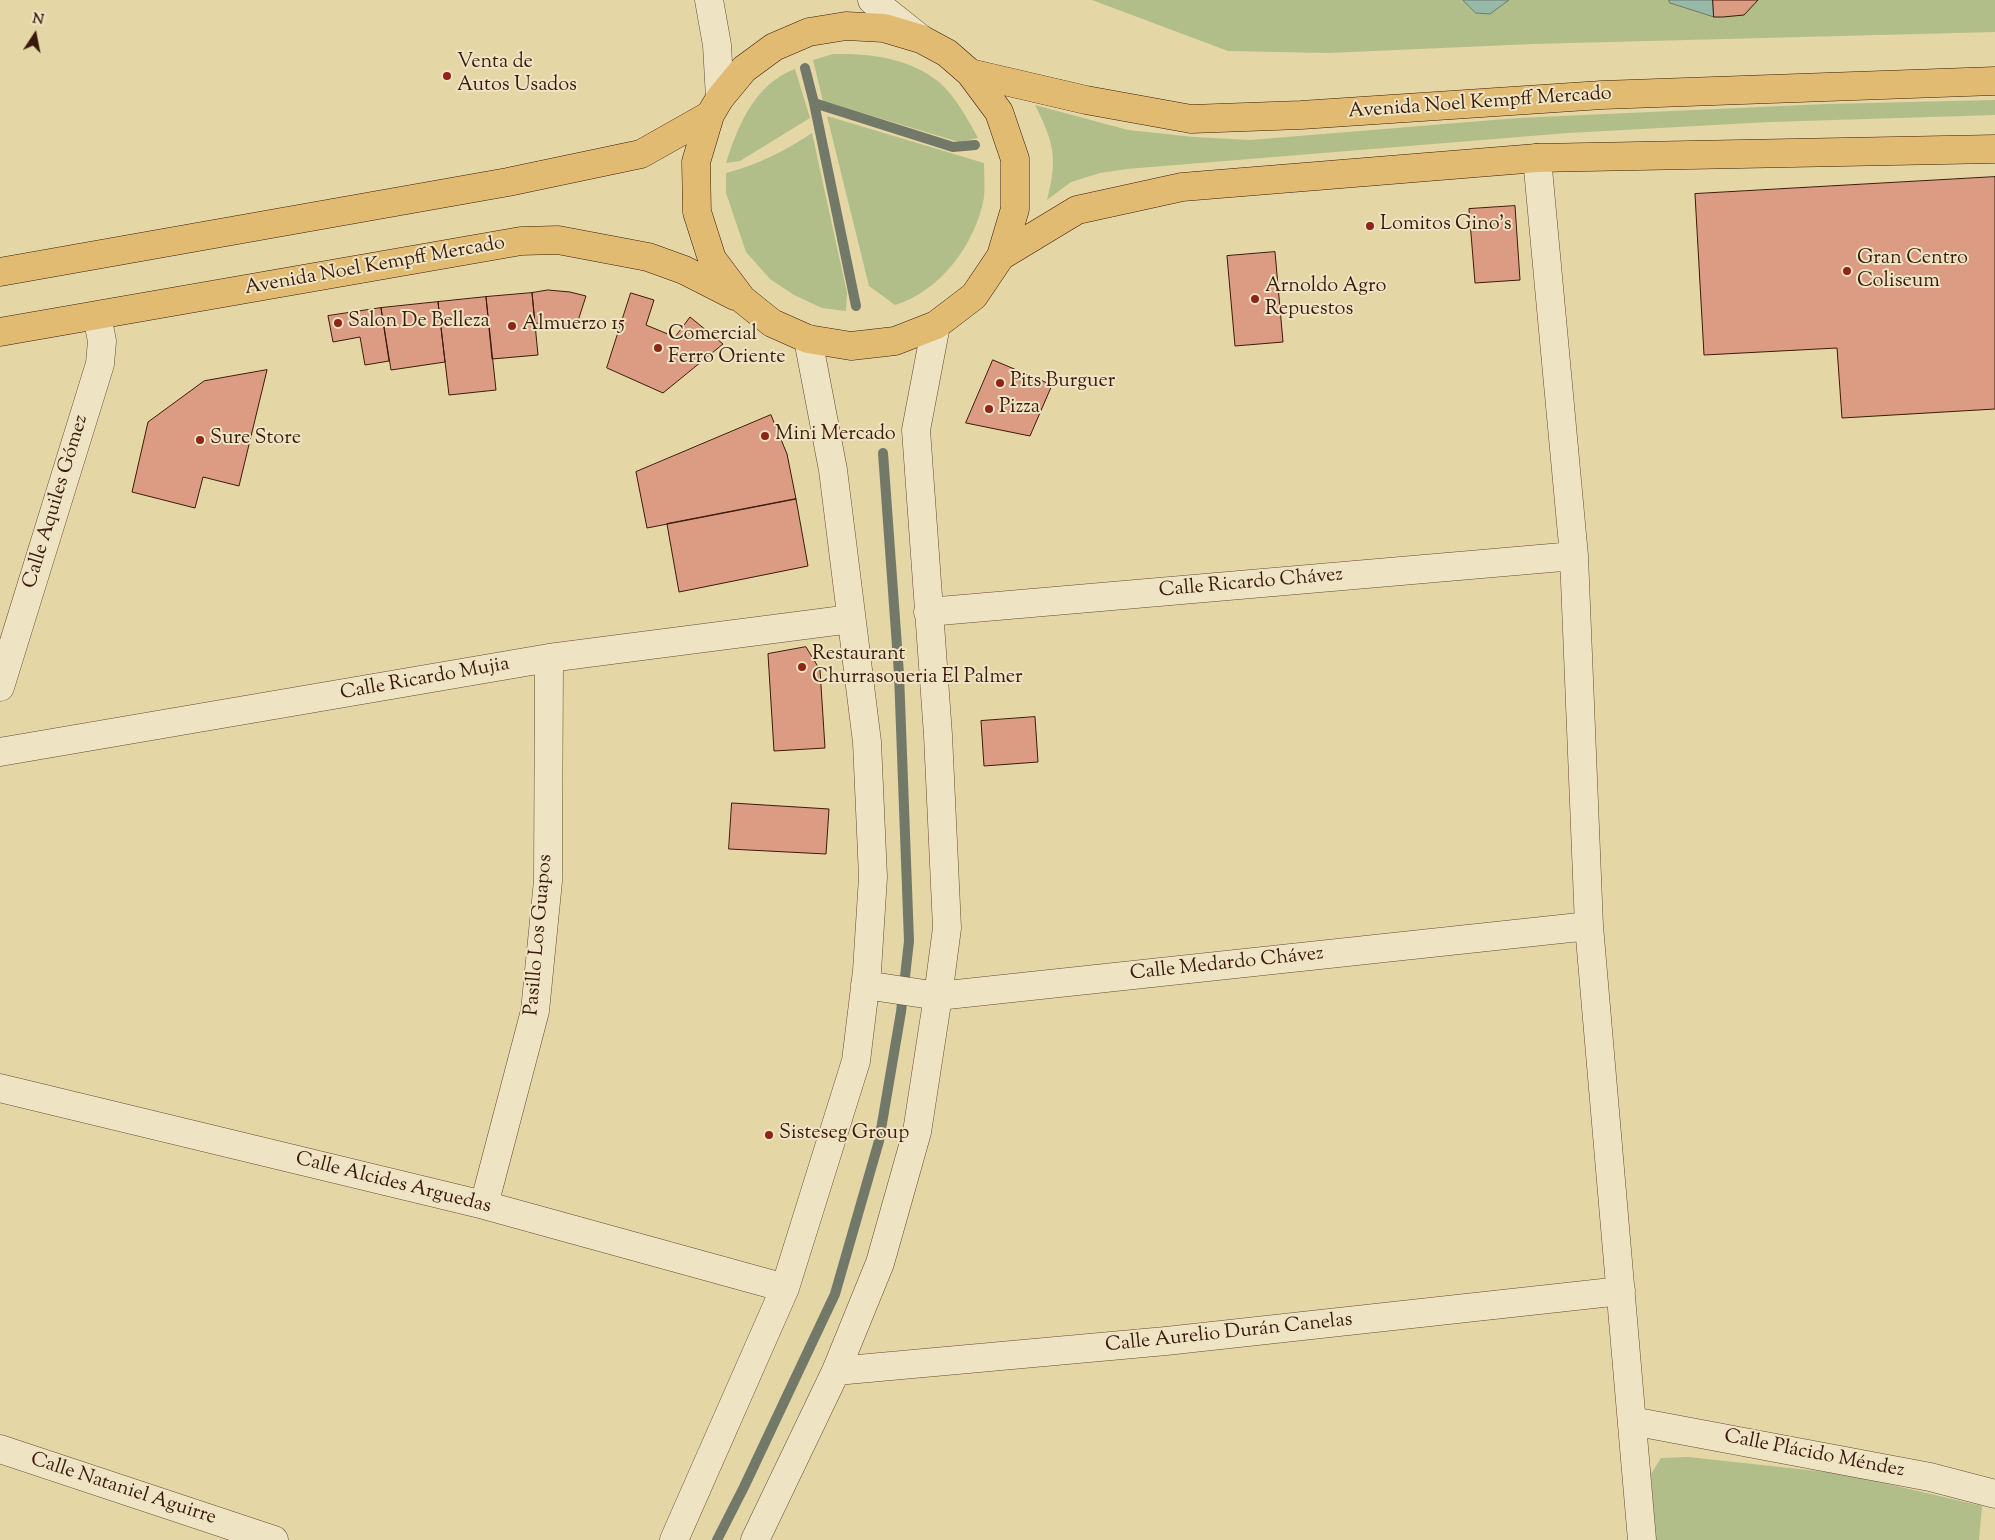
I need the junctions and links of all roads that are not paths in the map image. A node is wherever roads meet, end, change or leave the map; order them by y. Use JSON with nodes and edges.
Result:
{"nodes":[{"id":1,"x":709,"y":0,"type":"edge"},
{"id":2,"x":872,"y":0,"type":"edge"},
{"id":3,"x":921,"y":39,"type":"junction"},
{"id":4,"x":970,"y":72,"type":"junction"},
{"id":5,"x":1995,"y":81,"type":"edge"},
{"id":6,"x":715,"y":106,"type":"junction"},
{"id":7,"x":1995,"y":149,"type":"edge"},
{"id":8,"x":1537,"y":158,"type":"junction"},
{"id":9,"x":1000,"y":256,"type":"junction"},
{"id":10,"x":0,"y":272,"type":"edge"},
{"id":11,"x":742,"y":299,"type":"junction"},
{"id":12,"x":97,"y":316,"type":"junction"},
{"id":13,"x":936,"y":325,"type":"junction"},
{"id":14,"x":0,"y":332,"type":"edge"},
{"id":15,"x":808,"y":339,"type":"junction"},
{"id":16,"x":1574,"y":556,"type":"junction"},
{"id":17,"x":928,"y":612,"type":"junction"},
{"id":18,"x":851,"y":619,"type":"junction"},
{"id":19,"x":549,"y":658,"type":"junction"},
{"id":20,"x":0,"y":687,"type":"edge"},
{"id":21,"x":0,"y":752,"type":"edge"},
{"id":22,"x":1589,"y":926,"type":"junction"},
{"id":23,"x":902,"y":991,"type":"junction"},
{"id":24,"x":0,"y":1088,"type":"edge"},
{"id":25,"x":484,"y":1206,"type":"junction"},
{"id":26,"x":785,"y":1288,"type":"junction"},
{"id":27,"x":1621,"y":1292,"type":"junction"},
{"id":28,"x":836,"y":1371,"type":"junction"},
{"id":29,"x":1632,"y":1421,"type":"junction"},
{"id":30,"x":0,"y":1449,"type":"edge"},
{"id":31,"x":1995,"y":1494,"type":"edge"},
{"id":32,"x":274,"y":1540,"type":"edge"},
{"id":33,"x":674,"y":1540,"type":"edge"},
{"id":34,"x":755,"y":1540,"type":"edge"},
{"id":35,"x":1642,"y":1540,"type":"edge"}],
"edges":[{"from":1,"to":6,"type":"street"},
{"from":2,"to":3,"type":"street"},
{"from":3,"to":4,"type":"main road"},
{"from":3,"to":6,"type":"main road"},
{"from":4,"to":5,"type":"main road","name":"Avenida Noel Kempff Mercado"},
{"from":4,"to":9,"type":"main road"},
{"from":6,"to":10,"type":"main road"},
{"from":6,"to":11,"type":"main road"},
{"from":7,"to":8,"type":"main road"},
{"from":8,"to":9,"type":"main road"},
{"from":8,"to":16,"type":"street"},
{"from":9,"to":13,"type":"main road"},
{"from":11,"to":12,"type":"main road","name":"Avenida Noel Kempff Mercado"},
{"from":11,"to":15,"type":"main road"},
{"from":12,"to":14,"type":"main road","name":"Avenida Noel Kempff Mercado"},
{"from":12,"to":20,"type":"street","name":"Calle Aquiles Gómez"},
{"from":13,"to":15,"type":"main road"},
{"from":13,"to":17,"type":"street"},
{"from":15,"to":18,"type":"street"},
{"from":16,"to":17,"type":"street","name":"Calle Ricardo Chávez"},
{"from":16,"to":22,"type":"street"},
{"from":17,"to":23,"type":"street"},
{"from":18,"to":19,"type":"street","name":"Calle Ricardo Mujia"},
{"from":18,"to":23,"type":"street"},
{"from":19,"to":21,"type":"street","name":"Calle Ricardo Mujia"},
{"from":19,"to":25,"type":"street","name":"Pasillo Los Guapos"},
{"from":22,"to":23,"type":"street","name":"Calle Medardo Chávez"},
{"from":22,"to":27,"type":"street"},
{"from":23,"to":26,"type":"street"},
{"from":23,"to":28,"type":"street"},
{"from":24,"to":25,"type":"street","name":"Calle Alcides Arguedas"},
{"from":25,"to":26,"type":"street","name":"Calle Alcides Arguedas"},
{"from":26,"to":33,"type":"street"},
{"from":27,"to":28,"type":"street","name":"Calle Aurelio Durán Canelas"},
{"from":27,"to":29,"type":"street"},
{"from":28,"to":34,"type":"street"},
{"from":29,"to":31,"type":"street","name":"Calle Plácido Méndez"},
{"from":29,"to":35,"type":"street"},
{"from":30,"to":32,"type":"street","name":"Calle Nataniel Aguirre"}]}
